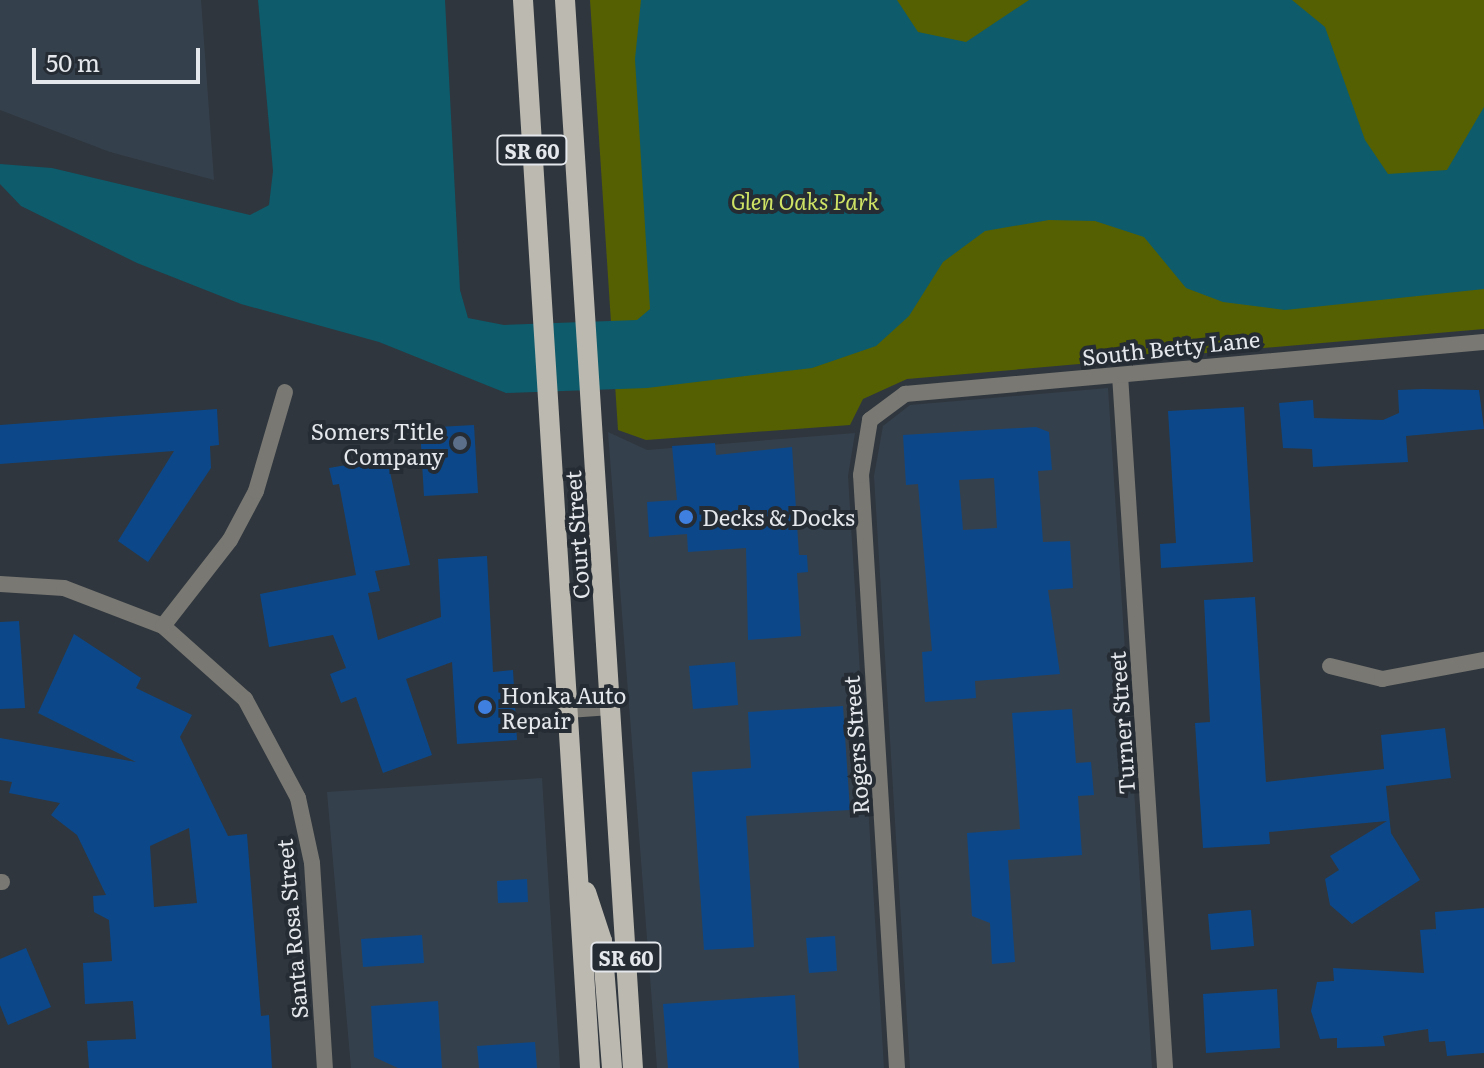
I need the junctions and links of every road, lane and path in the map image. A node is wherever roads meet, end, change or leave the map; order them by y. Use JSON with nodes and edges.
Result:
{"nodes":[{"id":1,"x":523,"y":0,"type":"edge"},
{"id":2,"x":565,"y":0,"type":"edge"},
{"id":3,"x":1484,"y":342,"type":"edge"},
{"id":4,"x":1120,"y":375,"type":"junction"},
{"id":5,"x":285,"y":392,"type":"dead end"},
{"id":6,"x":870,"y":420,"type":"joint"},
{"id":7,"x":0,"y":584,"type":"edge"},
{"id":8,"x":163,"y":626,"type":"junction"},
{"id":9,"x":1484,"y":660,"type":"edge"},
{"id":10,"x":1330,"y":666,"type":"dead end"},
{"id":11,"x":611,"y":707,"type":"junction"},
{"id":12,"x":568,"y":710,"type":"junction"},
{"id":13,"x":577,"y":861,"type":"junction"},
{"id":14,"x":325,"y":1068,"type":"edge"},
{"id":15,"x":590,"y":1068,"type":"edge"},
{"id":16,"x":612,"y":1068,"type":"edge"},
{"id":17,"x":633,"y":1068,"type":"edge"},
{"id":18,"x":897,"y":1068,"type":"edge"},
{"id":19,"x":1165,"y":1068,"type":"edge"}],
"edges":[{"from":1,"to":12,"type":"main road","name":"Court Street","number":"SR 60"},
{"from":2,"to":11,"type":"main road","name":"Court Street","number":"SR 60"},
{"from":3,"to":4,"type":"street","name":"South Betty Lane"},
{"from":4,"to":6,"type":"street","name":"South Betty Lane"},
{"from":4,"to":19,"type":"street","name":"Turner Street"},
{"from":5,"to":8,"type":"street"},
{"from":6,"to":18,"type":"street","name":"Rogers Street"},
{"from":7,"to":8,"type":"street"},
{"from":8,"to":14,"type":"street","name":"Santa Rosa Street"},
{"from":9,"to":10,"type":"street"},
{"from":11,"to":12,"type":"street"},
{"from":11,"to":17,"type":"main road","name":"Court Street","number":"SR 60"},
{"from":12,"to":13,"type":"main road","name":"Court Street","number":"SR 60"},
{"from":13,"to":15,"type":"main road","name":"Court Street","number":"SR 60"},
{"from":13,"to":16,"type":"main road"}]}
